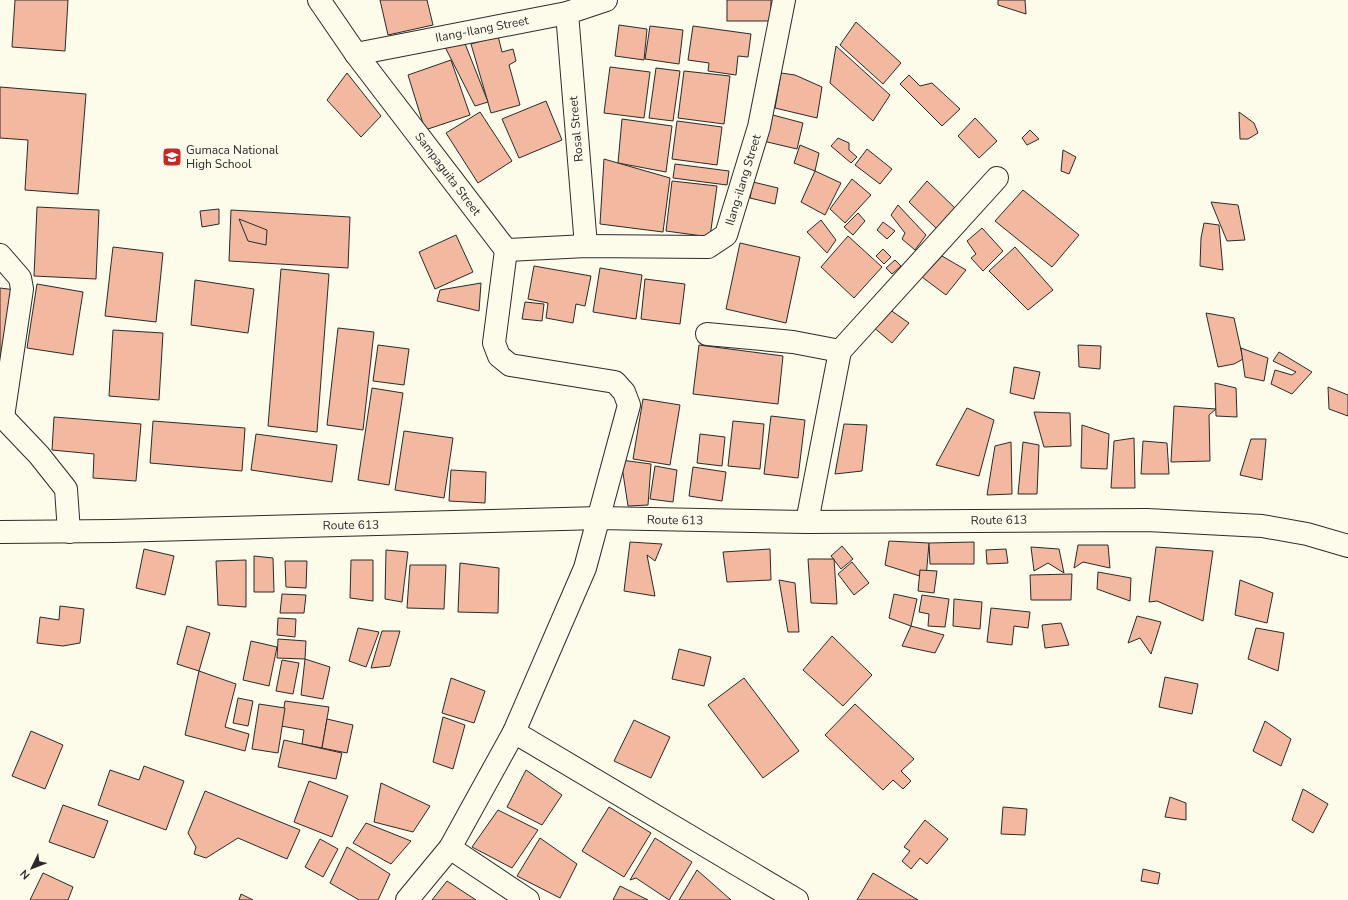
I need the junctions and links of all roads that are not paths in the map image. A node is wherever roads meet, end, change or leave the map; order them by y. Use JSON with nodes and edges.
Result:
{"nodes":[{"id":1,"x":319,"y":0,"type":"edge"},
{"id":2,"x":606,"y":0,"type":"edge"},
{"id":3,"x":784,"y":0,"type":"edge"},
{"id":4,"x":567,"y":12,"type":"junction"},
{"id":5,"x":356,"y":54,"type":"junction"},
{"id":6,"x":997,"y":178,"type":"dead end"},
{"id":7,"x":586,"y":246,"type":"junction"},
{"id":8,"x":506,"y":250,"type":"junction"},
{"id":9,"x":0,"y":255,"type":"edge"},
{"id":10,"x":708,"y":334,"type":"dead end"},
{"id":11,"x":840,"y":351,"type":"junction"},
{"id":12,"x":2,"y":416,"type":"edge"},
{"id":13,"x":599,"y":518,"type":"junction"},
{"id":14,"x":807,"y":522,"type":"junction"},
{"id":15,"x":0,"y":532,"type":"edge"},
{"id":16,"x":69,"y":532,"type":"junction"},
{"id":17,"x":1348,"y":546,"type":"edge"},
{"id":18,"x":514,"y":732,"type":"junction"},
{"id":19,"x":450,"y":848,"type":"junction"},
{"id":20,"x":407,"y":900,"type":"edge"},
{"id":21,"x":528,"y":900,"type":"edge"},
{"id":22,"x":797,"y":900,"type":"edge"}],
"edges":[{"from":1,"to":5,"type":"street","name":"Sampaguita Street"},
{"from":2,"to":4,"type":"street","name":"Ilang-Ilang Street"},
{"from":3,"to":7,"type":"street","name":"Ilang-ilang Street"},
{"from":4,"to":5,"type":"street","name":"Ilang-Ilang Street"},
{"from":4,"to":7,"type":"street","name":"Rosal Street"},
{"from":5,"to":8,"type":"street","name":"Sampaguita Street"},
{"from":6,"to":11,"type":"street"},
{"from":7,"to":8,"type":"street","name":"Ilang-ilang Street"},
{"from":8,"to":13,"type":"street"},
{"from":9,"to":12,"type":"street"},
{"from":10,"to":11,"type":"street"},
{"from":11,"to":14,"type":"street"},
{"from":12,"to":16,"type":"street"},
{"from":13,"to":14,"type":"street","name":"Route 613"},
{"from":13,"to":16,"type":"street","name":"Route 613"},
{"from":13,"to":18,"type":"street"},
{"from":14,"to":17,"type":"street","name":"Route 613"},
{"from":15,"to":16,"type":"street","name":"Route 613"},
{"from":18,"to":19,"type":"street"},
{"from":18,"to":22,"type":"street"},
{"from":19,"to":20,"type":"street"},
{"from":19,"to":21,"type":"street"}]}
